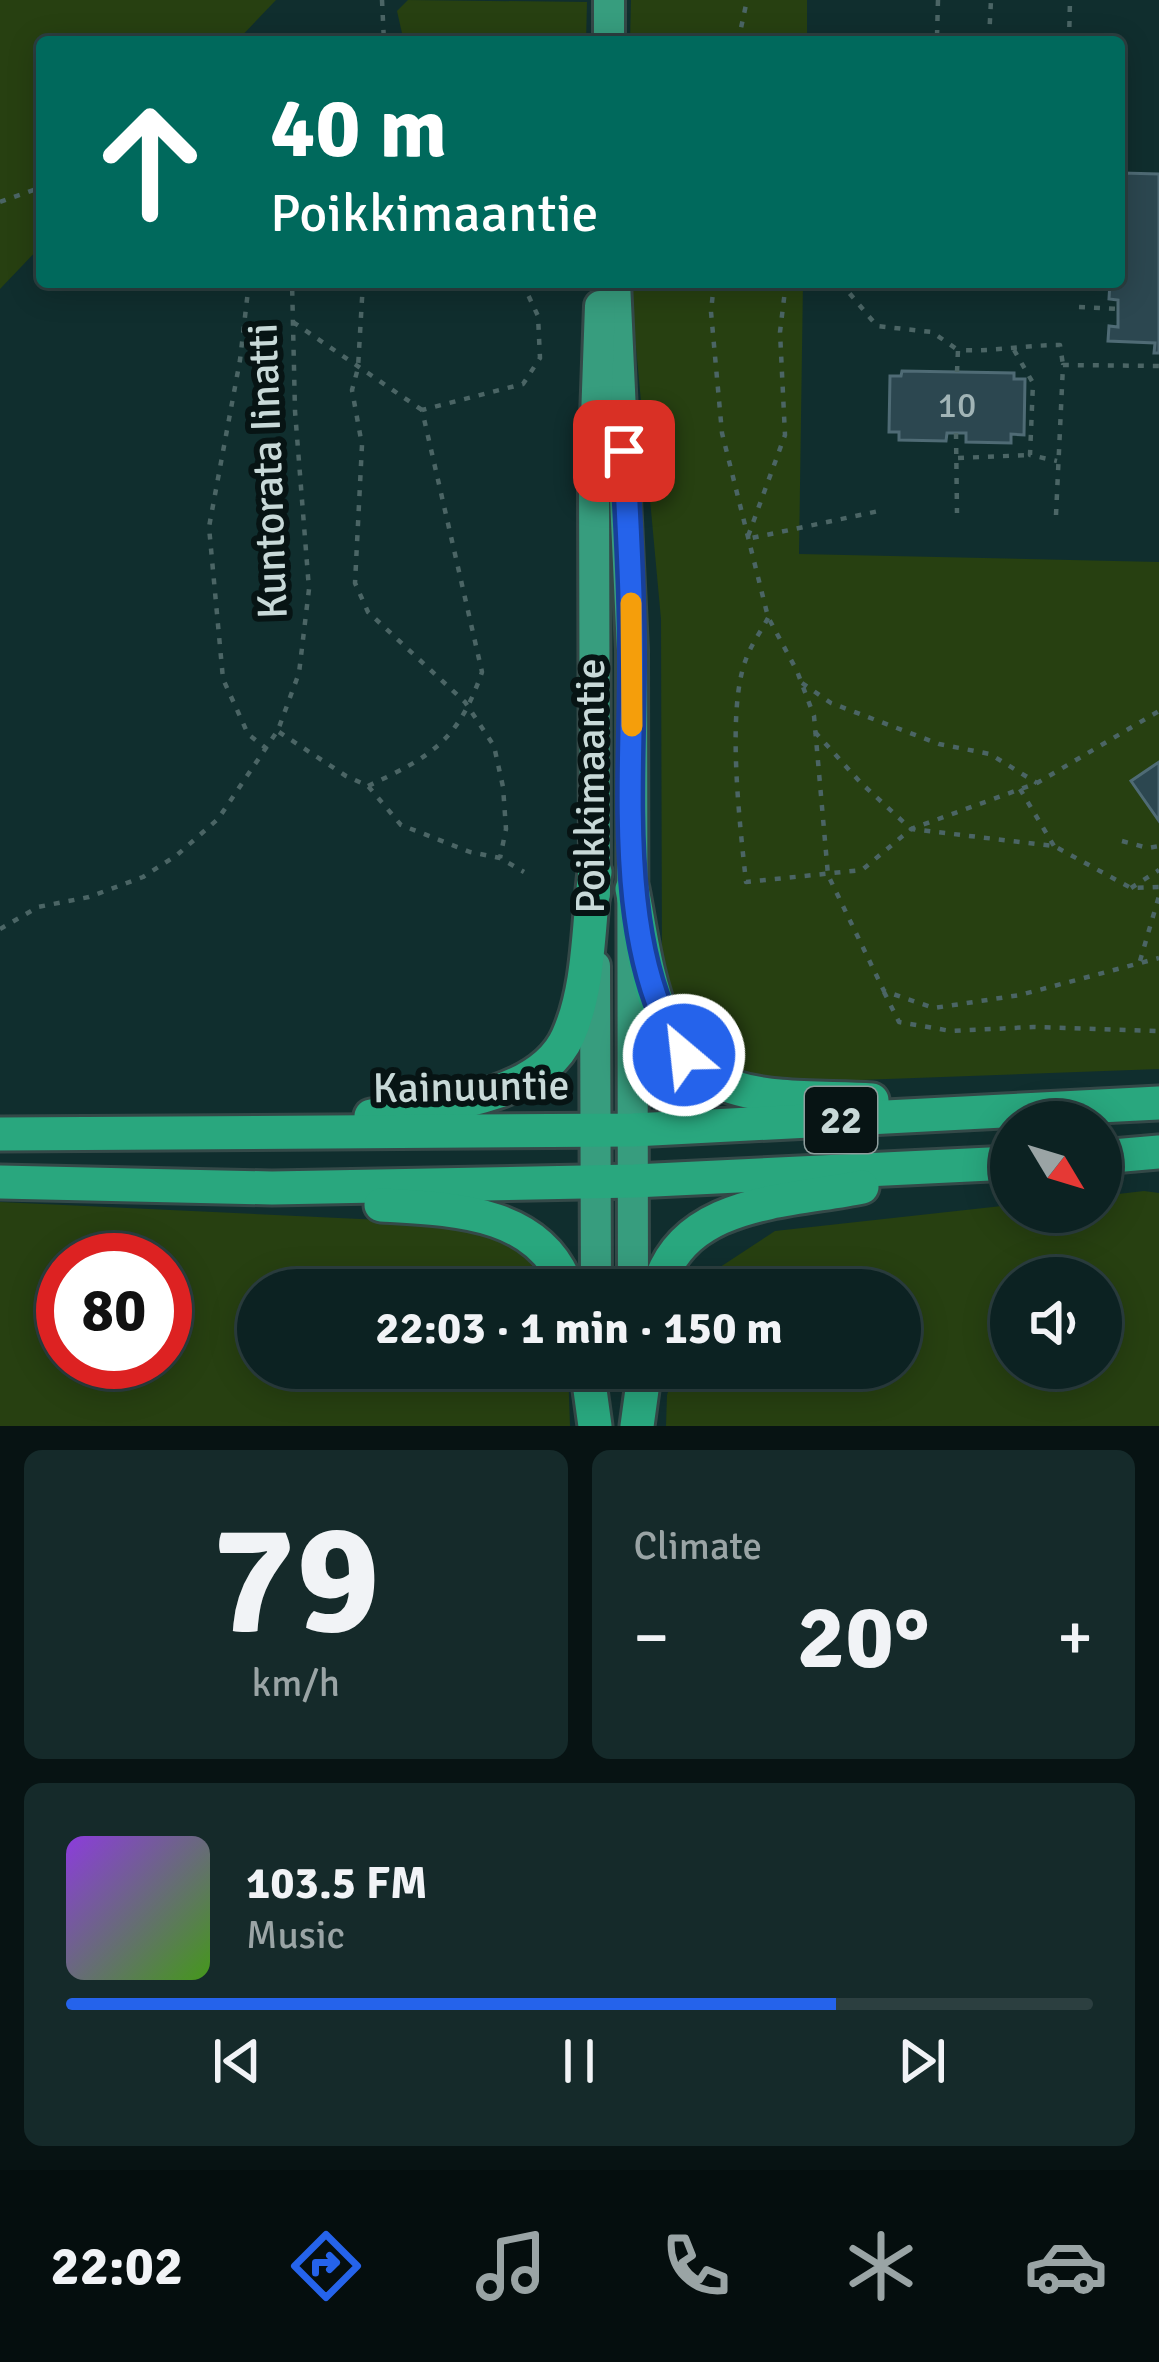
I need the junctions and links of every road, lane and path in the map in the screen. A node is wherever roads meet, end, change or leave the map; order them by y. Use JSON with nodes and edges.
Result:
{"nodes":[{"id":1,"x":382,"y":0,"type":"edge"},
{"id":2,"x":609,"y":0,"type":"edge"},
{"id":3,"x":747,"y":0,"type":"edge"},
{"id":4,"x":938,"y":0,"type":"edge"},
{"id":5,"x":991,"y":0,"type":"edge"},
{"id":6,"x":1070,"y":0,"type":"edge"},
{"id":7,"x":383,"y":36,"type":"edge"},
{"id":8,"x":609,"y":36,"type":"edge"},
{"id":9,"x":740,"y":36,"type":"edge"},
{"id":10,"x":937,"y":36,"type":"dead end"},
{"id":11,"x":989,"y":36,"type":"edge"},
{"id":12,"x":1069,"y":36,"type":"edge"},
{"id":13,"x":36,"y":189,"type":"edge"},
{"id":14,"x":0,"y":202,"type":"edge"},
{"id":15,"x":248,"y":288,"type":"edge"},
{"id":16,"x":292,"y":288,"type":"edge"},
{"id":17,"x":363,"y":288,"type":"edge"},
{"id":18,"x":525,"y":288,"type":"edge"},
{"id":19,"x":602,"y":288,"type":"edge"},
{"id":20,"x":615,"y":288,"type":"edge"},
{"id":21,"x":713,"y":288,"type":"edge"},
{"id":22,"x":785,"y":288,"type":"edge"},
{"id":23,"x":845,"y":288,"type":"edge"},
{"id":24,"x":1079,"y":307,"type":"dead end"},
{"id":25,"x":1118,"y":309,"type":"dead end"},
{"id":26,"x":293,"y":322,"type":"junction"},
{"id":27,"x":958,"y":350,"type":"junction"},
{"id":28,"x":1014,"y":350,"type":"junction"},
{"id":29,"x":1063,"y":365,"type":"junction"},
{"id":30,"x":1159,"y":366,"type":"edge"},
{"id":31,"x":358,"y":368,"type":"junction"},
{"id":32,"x":957,"y":372,"type":"dead end"},
{"id":33,"x":422,"y":410,"type":"junction"},
{"id":34,"x":956,"y":433,"type":"dead end"},
{"id":35,"x":1030,"y":455,"type":"junction"},
{"id":36,"x":957,"y":459,"type":"junction"},
{"id":37,"x":1058,"y":461,"type":"junction"},
{"id":38,"x":879,"y":511,"type":"dead end"},
{"id":39,"x":957,"y":513,"type":"dead end"},
{"id":40,"x":1056,"y":515,"type":"dead end"},
{"id":41,"x":747,"y":539,"type":"junction"},
{"id":42,"x":768,"y":617,"type":"junction"},
{"id":43,"x":802,"y":683,"type":"junction"},
{"id":44,"x":469,"y":709,"type":"junction"},
{"id":45,"x":1159,"y":711,"type":"edge"},
{"id":46,"x":278,"y":730,"type":"junction"},
{"id":47,"x":815,"y":732,"type":"junction"},
{"id":48,"x":266,"y":749,"type":"junction"},
{"id":49,"x":1036,"y":783,"type":"junction"},
{"id":50,"x":368,"y":786,"type":"junction"},
{"id":51,"x":1019,"y":789,"type":"junction"},
{"id":52,"x":911,"y":829,"type":"junction"},
{"id":53,"x":1122,"y":841,"type":"dead end"},
{"id":54,"x":1054,"y":846,"type":"junction"},
{"id":55,"x":1159,"y":846,"type":"edge"},
{"id":56,"x":500,"y":858,"type":"junction"},
{"id":57,"x":1159,"y":870,"type":"edge"},
{"id":58,"x":524,"y":872,"type":"dead end"},
{"id":59,"x":595,"y":872,"type":"junction"},
{"id":60,"x":828,"y":875,"type":"junction"},
{"id":61,"x":1159,"y":887,"type":"edge"},
{"id":62,"x":1131,"y":888,"type":"junction"},
{"id":63,"x":632,"y":889,"type":"junction"},
{"id":64,"x":1159,"y":896,"type":"edge"},
{"id":65,"x":0,"y":929,"type":"edge"},
{"id":66,"x":1159,"y":958,"type":"edge"},
{"id":67,"x":1140,"y":961,"type":"junction"},
{"id":68,"x":884,"y":992,"type":"junction"},
{"id":69,"x":1159,"y":1031,"type":"edge"},
{"id":70,"x":1159,"y":1103,"type":"edge"},
{"id":71,"x":1122,"y":1105,"type":"edge"},
{"id":72,"x":990,"y":1106,"type":"edge"},
{"id":73,"x":990,"y":1112,"type":"edge"},
{"id":74,"x":633,"y":1130,"type":"junction"},
{"id":75,"x":593,"y":1131,"type":"junction"},
{"id":76,"x":0,"y":1134,"type":"edge"},
{"id":77,"x":214,"y":1134,"type":"junction"},
{"id":78,"x":1159,"y":1152,"type":"edge"},
{"id":79,"x":1122,"y":1155,"type":"edge"},
{"id":80,"x":990,"y":1164,"type":"edge"},
{"id":81,"x":968,"y":1166,"type":"junction"},
{"id":82,"x":634,"y":1180,"type":"junction"},
{"id":83,"x":0,"y":1182,"type":"edge"},
{"id":84,"x":594,"y":1182,"type":"junction"},
{"id":85,"x":206,"y":1187,"type":"junction"},
{"id":86,"x":559,"y":1269,"type":"edge"},
{"id":87,"x":596,"y":1269,"type":"edge"},
{"id":88,"x":632,"y":1269,"type":"edge"},
{"id":89,"x":668,"y":1269,"type":"edge"},
{"id":90,"x":590,"y":1389,"type":"edge"},
{"id":91,"x":597,"y":1389,"type":"edge"},
{"id":92,"x":634,"y":1389,"type":"edge"},
{"id":93,"x":641,"y":1389,"type":"edge"},
{"id":94,"x":596,"y":1426,"type":"edge"},
{"id":95,"x":635,"y":1426,"type":"edge"}],
"edges":[{"from":1,"to":7,"type":"path"},
{"from":2,"to":8,"type":"main road"},
{"from":3,"to":9,"type":"path"},
{"from":4,"to":10,"type":"path"},
{"from":5,"to":11,"type":"path"},
{"from":6,"to":12,"type":"path"},
{"from":13,"to":14,"type":"path"},
{"from":15,"to":48,"type":"path"},
{"from":16,"to":26,"type":"path","name":"Kuntorata Iinatti"},
{"from":17,"to":31,"type":"path"},
{"from":18,"to":33,"type":"path"},
{"from":19,"to":59,"type":"main road","name":"Poikkimaantie"},
{"from":20,"to":63,"type":"main road","name":"Poikkimaantie"},
{"from":21,"to":41,"type":"path"},
{"from":22,"to":41,"type":"path"},
{"from":23,"to":27,"type":"path"},
{"from":24,"to":25,"type":"path"},
{"from":26,"to":31,"type":"path"},
{"from":26,"to":46,"type":"path","name":"Kuntorata Iinatti"},
{"from":27,"to":28,"type":"path"},
{"from":27,"to":32,"type":"path"},
{"from":28,"to":29,"type":"path"},
{"from":28,"to":35,"type":"path"},
{"from":29,"to":30,"type":"path"},
{"from":29,"to":37,"type":"path"},
{"from":31,"to":33,"type":"path"},
{"from":31,"to":44,"type":"path"},
{"from":33,"to":44,"type":"path"},
{"from":34,"to":36,"type":"path"},
{"from":35,"to":36,"type":"path"},
{"from":35,"to":37,"type":"path"},
{"from":36,"to":39,"type":"path"},
{"from":37,"to":40,"type":"path"},
{"from":38,"to":41,"type":"path"},
{"from":41,"to":42,"type":"path"},
{"from":42,"to":43,"type":"path"},
{"from":42,"to":60,"type":"path"},
{"from":43,"to":47,"type":"path"},
{"from":43,"to":49,"type":"path"},
{"from":44,"to":50,"type":"path"},
{"from":44,"to":56,"type":"path"},
{"from":45,"to":49,"type":"path"},
{"from":46,"to":48,"type":"path","name":"Kuntorata Iinatti"},
{"from":46,"to":50,"type":"path"},
{"from":47,"to":52,"type":"path"},
{"from":47,"to":60,"type":"path"},
{"from":48,"to":65,"type":"path","name":"Kuntorata Iinatti"},
{"from":49,"to":51,"type":"path"},
{"from":50,"to":56,"type":"path"},
{"from":51,"to":52,"type":"path"},
{"from":51,"to":54,"type":"path"},
{"from":52,"to":54,"type":"path"},
{"from":52,"to":60,"type":"path"},
{"from":53,"to":55,"type":"path"},
{"from":54,"to":62,"type":"path"},
{"from":56,"to":58,"type":"path"},
{"from":57,"to":62,"type":"path"},
{"from":59,"to":75,"type":"main road","name":"Poikkimaantie"},
{"from":59,"to":77,"type":"highway"},
{"from":60,"to":68,"type":"path"},
{"from":61,"to":62,"type":"path"},
{"from":63,"to":72,"type":"highway"},
{"from":63,"to":74,"type":"main road","name":"Poikkimaantie"},
{"from":64,"to":67,"type":"path"},
{"from":66,"to":67,"type":"path"},
{"from":67,"to":68,"type":"path"},
{"from":68,"to":69,"type":"path"},
{"from":70,"to":71,"type":"highway","name":"Kainuuntie","number":"22"},
{"from":73,"to":74,"type":"highway","name":"Kainuuntie","number":"22"},
{"from":74,"to":75,"type":"highway","name":"Kainuuntie","number":"22"},
{"from":74,"to":82,"type":"main road","name":"Poikkimaantie"},
{"from":75,"to":77,"type":"highway","name":"Kainuuntie","number":"22"},
{"from":75,"to":84,"type":"main road","name":"Poikkimaantie"},
{"from":76,"to":77,"type":"highway","name":"Kainuuntie","number":"22"},
{"from":78,"to":79,"type":"highway"},
{"from":80,"to":81,"type":"highway","number":"22"},
{"from":81,"to":82,"type":"highway","number":"22"},
{"from":81,"to":89,"type":"highway"},
{"from":82,"to":84,"type":"highway","number":"22"},
{"from":82,"to":88,"type":"main road","name":"Poikkimaantie"},
{"from":83,"to":85,"type":"highway","number":"22"},
{"from":84,"to":85,"type":"highway","number":"22"},
{"from":84,"to":87,"type":"main road","name":"Poikkimaantie"},
{"from":85,"to":86,"type":"highway"},
{"from":90,"to":94,"type":"highway"},
{"from":91,"to":94,"type":"main road"},
{"from":92,"to":95,"type":"main road"},
{"from":93,"to":95,"type":"highway"}]}
